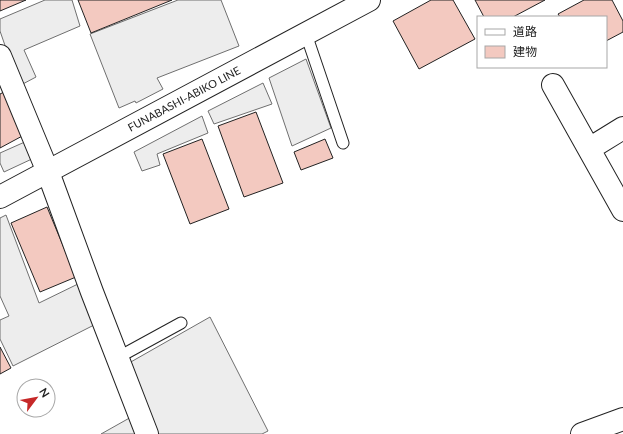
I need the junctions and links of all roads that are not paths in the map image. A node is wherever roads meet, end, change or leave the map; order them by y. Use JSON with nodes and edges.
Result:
{"nodes":[{"id":1,"x":369,"y":0,"type":"edge"},
{"id":2,"x":306,"y":34,"type":"junction"},
{"id":3,"x":0,"y":56,"type":"edge"},
{"id":4,"x":552,"y":85,"type":"dead end"},
{"id":5,"x":623,"y":128,"type":"edge"},
{"id":6,"x":344,"y":143,"type":"dead end"},
{"id":7,"x":589,"y":149,"type":"junction"},
{"id":8,"x":48,"y":172,"type":"junction"},
{"id":9,"x":0,"y":197,"type":"edge"},
{"id":10,"x":623,"y":210,"type":"edge"},
{"id":11,"x":181,"y":323,"type":"dead end"},
{"id":12,"x":117,"y":358,"type":"junction"},
{"id":13,"x":623,"y":419,"type":"edge"},
{"id":14,"x":147,"y":434,"type":"edge"},
{"id":15,"x":582,"y":434,"type":"edge"}],
"edges":[{"from":1,"to":2,"type":"street","name":"FUNABASHI-ABIKO LINE"},
{"from":2,"to":6,"type":"lane"},
{"from":2,"to":8,"type":"street","name":"FUNABASHI-ABIKO LINE"},
{"from":3,"to":8,"type":"street"},
{"from":4,"to":7,"type":"street"},
{"from":5,"to":7,"type":"street"},
{"from":7,"to":10,"type":"street"},
{"from":8,"to":9,"type":"street","name":"FUNABASHI-ABIKO LINE"},
{"from":8,"to":12,"type":"street"},
{"from":11,"to":12,"type":"lane"},
{"from":12,"to":14,"type":"street"},
{"from":13,"to":15,"type":"street"}]}
